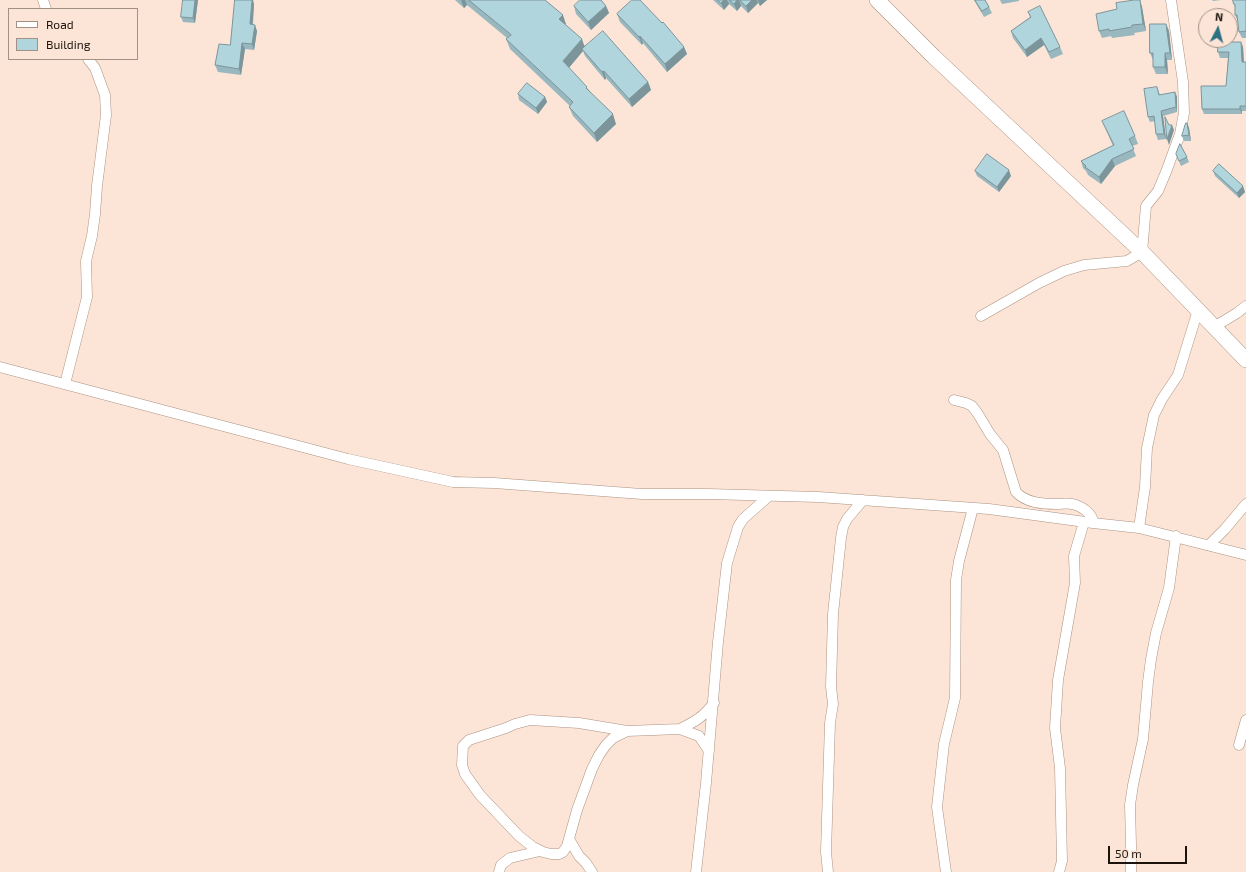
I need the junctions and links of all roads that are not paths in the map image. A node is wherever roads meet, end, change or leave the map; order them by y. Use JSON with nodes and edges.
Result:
{"nodes":[{"id":1,"x":877,"y":0,"type":"edge"},
{"id":2,"x":1171,"y":0,"type":"edge"},
{"id":3,"x":89,"y":60,"type":"edge"},
{"id":4,"x":1142,"y":252,"type":"junction"},
{"id":5,"x":1246,"y":306,"type":"edge"},
{"id":6,"x":1198,"y":310,"type":"junction"},
{"id":7,"x":981,"y":316,"type":"dead end"},
{"id":8,"x":1214,"y":327,"type":"junction"},
{"id":9,"x":1246,"y":360,"type":"edge"},
{"id":10,"x":0,"y":367,"type":"edge"},
{"id":11,"x":65,"y":384,"type":"junction"},
{"id":12,"x":954,"y":400,"type":"dead end"},
{"id":13,"x":769,"y":496,"type":"junction"},
{"id":14,"x":863,"y":500,"type":"junction"},
{"id":15,"x":1246,"y":504,"type":"edge"},
{"id":16,"x":973,"y":508,"type":"junction"},
{"id":17,"x":1089,"y":523,"type":"junction"},
{"id":18,"x":1139,"y":528,"type":"junction"},
{"id":19,"x":1176,"y":536,"type":"junction"},
{"id":20,"x":1209,"y":545,"type":"junction"},
{"id":21,"x":1246,"y":555,"type":"edge"},
{"id":22,"x":714,"y":703,"type":"junction"},
{"id":23,"x":1246,"y":720,"type":"edge"},
{"id":24,"x":680,"y":729,"type":"junction"},
{"id":25,"x":627,"y":731,"type":"junction"},
{"id":26,"x":1239,"y":745,"type":"dead end"},
{"id":27,"x":709,"y":751,"type":"junction"},
{"id":28,"x":569,"y":839,"type":"junction"},
{"id":29,"x":540,"y":851,"type":"junction"},
{"id":30,"x":563,"y":852,"type":"junction"},
{"id":31,"x":579,"y":856,"type":"junction"},
{"id":32,"x":499,"y":872,"type":"edge"},
{"id":33,"x":592,"y":872,"type":"edge"},
{"id":34,"x":696,"y":872,"type":"edge"},
{"id":35,"x":828,"y":872,"type":"edge"},
{"id":36,"x":946,"y":872,"type":"edge"},
{"id":37,"x":1059,"y":872,"type":"edge"},
{"id":38,"x":1131,"y":872,"type":"edge"}],
"edges":[{"from":1,"to":4,"type":"main road"},
{"from":2,"to":4,"type":"street"},
{"from":3,"to":11,"type":"street"},
{"from":4,"to":6,"type":"main road"},
{"from":4,"to":7,"type":"street"},
{"from":5,"to":8,"type":"street"},
{"from":6,"to":8,"type":"main road"},
{"from":6,"to":18,"type":"street"},
{"from":8,"to":9,"type":"main road"},
{"from":10,"to":11,"type":"street"},
{"from":11,"to":13,"type":"street"},
{"from":12,"to":17,"type":"street"},
{"from":13,"to":14,"type":"street"},
{"from":13,"to":22,"type":"street"},
{"from":14,"to":16,"type":"street"},
{"from":14,"to":35,"type":"street"},
{"from":15,"to":20,"type":"street"},
{"from":16,"to":17,"type":"street"},
{"from":16,"to":36,"type":"street"},
{"from":17,"to":18,"type":"street"},
{"from":17,"to":37,"type":"street"},
{"from":18,"to":19,"type":"street"},
{"from":19,"to":20,"type":"street"},
{"from":19,"to":38,"type":"street"},
{"from":20,"to":21,"type":"street"},
{"from":22,"to":24,"type":"street"},
{"from":22,"to":27,"type":"street"},
{"from":23,"to":26,"type":"street"},
{"from":24,"to":25,"type":"street"},
{"from":24,"to":27,"type":"street"},
{"from":25,"to":28,"type":"street"},
{"from":25,"to":29,"type":"street"},
{"from":27,"to":34,"type":"street"},
{"from":28,"to":30,"type":"street"},
{"from":28,"to":31,"type":"street"},
{"from":29,"to":30,"type":"street"},
{"from":29,"to":32,"type":"street"},
{"from":30,"to":31,"type":"street"},
{"from":31,"to":33,"type":"street"}]}
